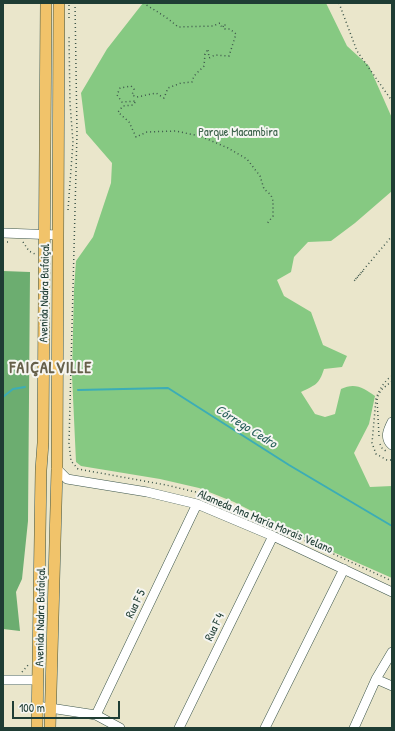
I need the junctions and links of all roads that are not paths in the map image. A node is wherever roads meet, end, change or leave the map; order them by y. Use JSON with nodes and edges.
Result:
{"nodes":[{"id":1,"x":46,"y":3,"type":"edge"},
{"id":2,"x":59,"y":3,"type":"edge"},
{"id":3,"x":3,"y":233,"type":"edge"},
{"id":4,"x":45,"y":234,"type":"junction"},
{"id":5,"x":58,"y":235,"type":"junction"},
{"id":6,"x":392,"y":422,"type":"edge"},
{"id":7,"x":392,"y":444,"type":"edge"},
{"id":8,"x":57,"y":469,"type":"junction"},
{"id":9,"x":197,"y":504,"type":"junction"},
{"id":10,"x":273,"y":536,"type":"junction"},
{"id":11,"x":344,"y":569,"type":"junction"},
{"id":12,"x":392,"y":592,"type":"edge"},
{"id":13,"x":392,"y":652,"type":"edge"},
{"id":14,"x":376,"y":679,"type":"junction"},
{"id":15,"x":3,"y":680,"type":"edge"},
{"id":16,"x":37,"y":680,"type":"junction"},
{"id":17,"x":392,"y":686,"type":"edge"},
{"id":18,"x":37,"y":706,"type":"junction"},
{"id":19,"x":52,"y":708,"type":"junction"},
{"id":20,"x":96,"y":715,"type":"junction"},
{"id":21,"x":37,"y":728,"type":"edge"},
{"id":22,"x":50,"y":728,"type":"edge"},
{"id":23,"x":120,"y":728,"type":"edge"},
{"id":24,"x":179,"y":728,"type":"edge"},
{"id":25,"x":265,"y":728,"type":"edge"},
{"id":26,"x":354,"y":728,"type":"edge"}],
"edges":[{"from":1,"to":4,"type":"main road","name":"Avenida Nadra Bufaiçal"},
{"from":2,"to":5,"type":"main road","name":"Avenida Nadra Bufaiçal"},
{"from":3,"to":4,"type":"street"},
{"from":4,"to":5,"type":"street"},
{"from":4,"to":16,"type":"main road","name":"Avenida Nadra Bufaiçal"},
{"from":5,"to":8,"type":"main road","name":"Avenida Nadra Bufaiçal"},
{"from":6,"to":7,"type":"street"},
{"from":8,"to":9,"type":"street","name":"Alameda Ana Maria Morais Velano"},
{"from":8,"to":19,"type":"main road","name":"Avenida Nadra Bufaiçal"},
{"from":9,"to":10,"type":"street","name":"Alameda Ana Maria Morais Velano"},
{"from":9,"to":20,"type":"street","name":"Rua F 5"},
{"from":10,"to":11,"type":"street","name":"Alameda Ana Maria Morais Velano"},
{"from":10,"to":24,"type":"street","name":"Rua F 4"},
{"from":11,"to":12,"type":"street","name":"Alameda Ana Maria Morais Velano"},
{"from":11,"to":25,"type":"street"},
{"from":13,"to":14,"type":"street"},
{"from":14,"to":17,"type":"street"},
{"from":14,"to":26,"type":"street"},
{"from":15,"to":16,"type":"street"},
{"from":16,"to":18,"type":"main road","name":"Avenida Nadra Bufaiçal"},
{"from":18,"to":19,"type":"street"},
{"from":18,"to":21,"type":"main road","name":"Avenida Nadra Bufaiçal"},
{"from":19,"to":20,"type":"street"},
{"from":19,"to":22,"type":"main road","name":"Avenida Nadra Bufaiçal"},
{"from":20,"to":23,"type":"street"}]}
